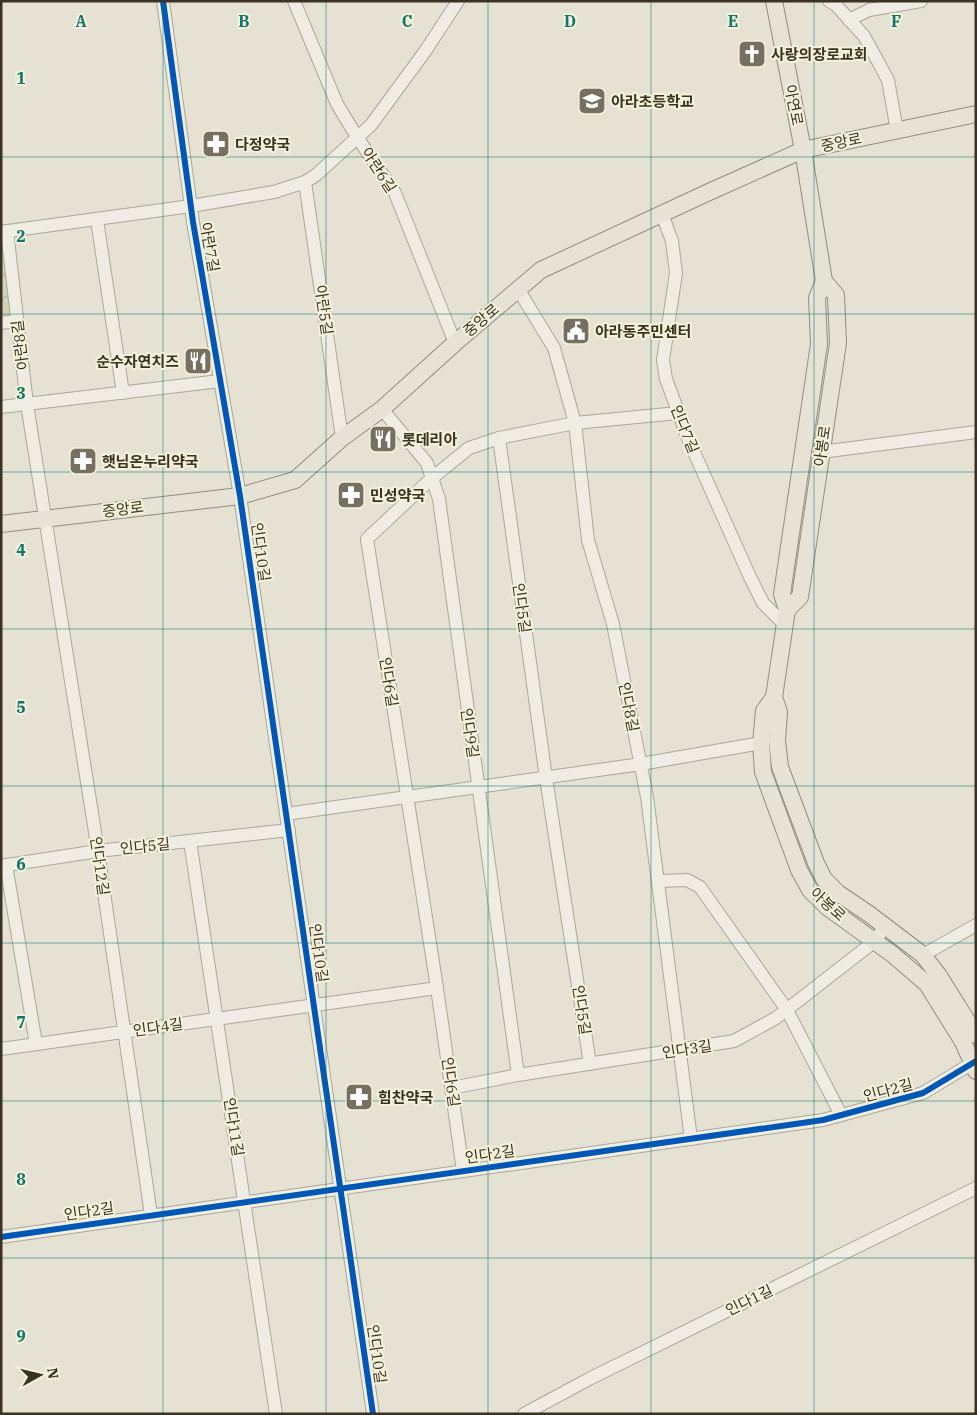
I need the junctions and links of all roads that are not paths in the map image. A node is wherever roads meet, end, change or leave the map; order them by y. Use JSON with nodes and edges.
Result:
{"nodes":[{"id":1,"x":164,"y":1,"type":"edge"},
{"id":2,"x":294,"y":1,"type":"edge"},
{"id":3,"x":458,"y":1,"type":"edge"},
{"id":4,"x":774,"y":1,"type":"edge"},
{"id":5,"x":829,"y":1,"type":"edge"},
{"id":6,"x":921,"y":1,"type":"edge"},
{"id":7,"x":849,"y":20,"type":"junction"},
{"id":8,"x":976,"y":114,"type":"edge"},
{"id":9,"x":897,"y":131,"type":"junction"},
{"id":10,"x":357,"y":137,"type":"junction"},
{"id":11,"x":802,"y":150,"type":"junction"},
{"id":12,"x":305,"y":182,"type":"junction"},
{"id":13,"x":190,"y":206,"type":"junction"},
{"id":14,"x":662,"y":214,"type":"junction"},
{"id":15,"x":97,"y":220,"type":"junction"},
{"id":16,"x":4,"y":231,"type":"edge"},
{"id":17,"x":824,"y":281,"type":"junction"},
{"id":18,"x":518,"y":289,"type":"junction"},
{"id":19,"x":17,"y":321,"type":"junction"},
{"id":20,"x":1,"y":323,"type":"edge"},
{"id":21,"x":455,"y":343,"type":"junction"},
{"id":22,"x":220,"y":381,"type":"junction"},
{"id":23,"x":123,"y":393,"type":"junction"},
{"id":24,"x":27,"y":404,"type":"junction"},
{"id":25,"x":1,"y":407,"type":"edge"},
{"id":26,"x":382,"y":409,"type":"junction"},
{"id":27,"x":678,"y":413,"type":"junction"},
{"id":28,"x":575,"y":423,"type":"junction"},
{"id":29,"x":976,"y":432,"type":"edge"},
{"id":30,"x":342,"y":438,"type":"junction"},
{"id":31,"x":499,"y":438,"type":"junction"},
{"id":32,"x":822,"y":452,"type":"junction"},
{"id":33,"x":432,"y":478,"type":"junction"},
{"id":34,"x":240,"y":496,"type":"junction"},
{"id":35,"x":45,"y":518,"type":"junction"},
{"id":36,"x":1,"y":524,"type":"edge"},
{"id":37,"x":785,"y":617,"type":"junction"},
{"id":38,"x":774,"y":698,"type":"junction"},
{"id":39,"x":761,"y":743,"type":"junction"},
{"id":40,"x":641,"y":764,"type":"junction"},
{"id":41,"x":546,"y":778,"type":"junction"},
{"id":42,"x":478,"y":787,"type":"junction"},
{"id":43,"x":406,"y":797,"type":"junction"},
{"id":44,"x":286,"y":814,"type":"junction"},
{"id":45,"x":289,"y":830,"type":"junction"},
{"id":46,"x":190,"y":841,"type":"junction"},
{"id":47,"x":98,"y":851,"type":"junction"},
{"id":48,"x":4,"y":866,"type":"edge"},
{"id":49,"x":658,"y":882,"type":"junction"},
{"id":50,"x":976,"y":925,"type":"edge"},
{"id":51,"x":885,"y":926,"type":"junction"},
{"id":52,"x":875,"y":941,"type":"junction"},
{"id":53,"x":923,"y":955,"type":"junction"},
{"id":54,"x":437,"y":988,"type":"junction"},
{"id":55,"x":314,"y":1006,"type":"junction"},
{"id":56,"x":787,"y":1010,"type":"junction"},
{"id":57,"x":217,"y":1019,"type":"junction"},
{"id":58,"x":123,"y":1032,"type":"junction"},
{"id":59,"x":976,"y":1035,"type":"edge"},
{"id":60,"x":36,"y":1044,"type":"junction"},
{"id":61,"x":1,"y":1049,"type":"edge"},
{"id":62,"x":680,"y":1050,"type":"junction"},
{"id":63,"x":590,"y":1064,"type":"junction"},
{"id":64,"x":975,"y":1065,"type":"edge"},
{"id":65,"x":518,"y":1075,"type":"junction"},
{"id":66,"x":451,"y":1088,"type":"junction"},
{"id":67,"x":841,"y":1115,"type":"junction"},
{"id":68,"x":691,"y":1139,"type":"junction"},
{"id":69,"x":463,"y":1171,"type":"junction"},
{"id":70,"x":340,"y":1188,"type":"junction"},
{"id":71,"x":976,"y":1188,"type":"edge"},
{"id":72,"x":245,"y":1201,"type":"junction"},
{"id":73,"x":150,"y":1215,"type":"junction"},
{"id":74,"x":1,"y":1237,"type":"edge"},
{"id":75,"x":276,"y":1414,"type":"edge"},
{"id":76,"x":373,"y":1414,"type":"edge"},
{"id":77,"x":524,"y":1414,"type":"edge"}],
"edges":[{"from":1,"to":13,"type":"street","name":"아란7길"},
{"from":2,"to":10,"type":"street","name":"아란6길"},
{"from":3,"to":10,"type":"street"},
{"from":4,"to":11,"type":"main road","name":"아연로"},
{"from":5,"to":7,"type":"street"},
{"from":6,"to":7,"type":"street"},
{"from":7,"to":9,"type":"street"},
{"from":8,"to":9,"type":"main road","name":"중앙로"},
{"from":9,"to":11,"type":"main road","name":"중앙로"},
{"from":10,"to":12,"type":"street"},
{"from":10,"to":21,"type":"street","name":"아란6길"},
{"from":11,"to":14,"type":"main road","name":"중앙로"},
{"from":11,"to":17,"type":"main road","name":"아봉로"},
{"from":12,"to":13,"type":"street"},
{"from":12,"to":30,"type":"street","name":"아란5길"},
{"from":13,"to":15,"type":"street"},
{"from":13,"to":22,"type":"street","name":"아란7길"},
{"from":14,"to":18,"type":"main road","name":"중앙로"},
{"from":14,"to":27,"type":"street","name":"인다7길"},
{"from":15,"to":16,"type":"street"},
{"from":15,"to":23,"type":"street"},
{"from":16,"to":19,"type":"street","name":"아란8길"},
{"from":17,"to":32,"type":"main road","name":"아봉로"},
{"from":17,"to":37,"type":"main road","name":"아봉로"},
{"from":18,"to":21,"type":"main road","name":"중앙로"},
{"from":18,"to":28,"type":"street","name":"인다8길"},
{"from":19,"to":20,"type":"street"},
{"from":19,"to":24,"type":"street","name":"아란8길"},
{"from":21,"to":26,"type":"main road","name":"중앙로"},
{"from":22,"to":23,"type":"street"},
{"from":22,"to":34,"type":"street","name":"아란7길"},
{"from":23,"to":24,"type":"street"},
{"from":24,"to":25,"type":"street"},
{"from":24,"to":35,"type":"street","name":"아란8길"},
{"from":26,"to":30,"type":"main road","name":"중앙로"},
{"from":26,"to":33,"type":"street","name":"인다9길"},
{"from":27,"to":28,"type":"street","name":"인다6길"},
{"from":27,"to":37,"type":"street","name":"인다7길"},
{"from":28,"to":31,"type":"street","name":"인다6길"},
{"from":28,"to":40,"type":"street","name":"인다8길"},
{"from":29,"to":32,"type":"street"},
{"from":30,"to":34,"type":"main road","name":"중앙로"},
{"from":31,"to":33,"type":"street","name":"인다6길"},
{"from":31,"to":41,"type":"street","name":"인다5길"},
{"from":32,"to":37,"type":"main road","name":"아봉로"},
{"from":33,"to":42,"type":"street","name":"인다9길"},
{"from":33,"to":43,"type":"street","name":"인다6길"},
{"from":34,"to":35,"type":"main road","name":"중앙로"},
{"from":34,"to":44,"type":"street","name":"인다10길"},
{"from":35,"to":36,"type":"main road","name":"중앙로"},
{"from":35,"to":47,"type":"street","name":"인다12길"},
{"from":37,"to":38,"type":"main road","name":"아봉로"},
{"from":38,"to":39,"type":"main road","name":"아봉로"},
{"from":38,"to":51,"type":"main road","name":"아봉로"},
{"from":39,"to":40,"type":"street"},
{"from":39,"to":52,"type":"main road","name":"아봉로"},
{"from":40,"to":41,"type":"street"},
{"from":40,"to":49,"type":"street","name":"인다8길"},
{"from":41,"to":42,"type":"street"},
{"from":41,"to":63,"type":"street","name":"인다5길"},
{"from":42,"to":43,"type":"street"},
{"from":42,"to":65,"type":"street","name":"인다9길"},
{"from":43,"to":44,"type":"street"},
{"from":43,"to":54,"type":"street","name":"인다6길"},
{"from":44,"to":45,"type":"street","name":"인다10길"},
{"from":45,"to":46,"type":"street","name":"인다5길"},
{"from":45,"to":55,"type":"street","name":"인다10길"},
{"from":46,"to":47,"type":"street","name":"인다5길"},
{"from":46,"to":57,"type":"street","name":"인다11길"},
{"from":47,"to":48,"type":"street","name":"인다5길"},
{"from":47,"to":58,"type":"street","name":"인다12길"},
{"from":48,"to":60,"type":"street"},
{"from":49,"to":56,"type":"street"},
{"from":49,"to":62,"type":"street","name":"인다8길"},
{"from":50,"to":53,"type":"street"},
{"from":51,"to":52,"type":"street","name":"인다3길"},
{"from":51,"to":53,"type":"main road","name":"아봉로"},
{"from":52,"to":56,"type":"street","name":"인다3길"},
{"from":52,"to":64,"type":"main road","name":"아봉로"},
{"from":53,"to":59,"type":"main road","name":"아봉로"},
{"from":54,"to":55,"type":"street","name":"인다4길"},
{"from":54,"to":66,"type":"street","name":"인다6길"},
{"from":55,"to":57,"type":"street","name":"인다4길"},
{"from":55,"to":70,"type":"street","name":"인다10길"},
{"from":56,"to":62,"type":"street","name":"인다3길"},
{"from":56,"to":67,"type":"street"},
{"from":57,"to":58,"type":"street","name":"인다4길"},
{"from":57,"to":72,"type":"street","name":"인다11길"},
{"from":58,"to":60,"type":"street","name":"인다4길"},
{"from":58,"to":73,"type":"street","name":"인다12길"},
{"from":60,"to":61,"type":"street","name":"인다4길"},
{"from":62,"to":63,"type":"street","name":"인다3길"},
{"from":62,"to":68,"type":"street","name":"인다8길"},
{"from":63,"to":65,"type":"street","name":"인다3길"},
{"from":64,"to":67,"type":"street","name":"인다2길"},
{"from":65,"to":66,"type":"street","name":"인다3길"},
{"from":66,"to":69,"type":"street","name":"인다6길"},
{"from":67,"to":68,"type":"street","name":"인다2길"},
{"from":68,"to":69,"type":"street","name":"인다2길"},
{"from":69,"to":70,"type":"street","name":"인다2길"},
{"from":70,"to":72,"type":"street","name":"인다2길"},
{"from":70,"to":76,"type":"street","name":"인다10길"},
{"from":71,"to":77,"type":"street","name":"인다1길"},
{"from":72,"to":73,"type":"street","name":"인다2길"},
{"from":72,"to":75,"type":"street","name":"인다11길"},
{"from":73,"to":74,"type":"street","name":"인다2길"}]}
